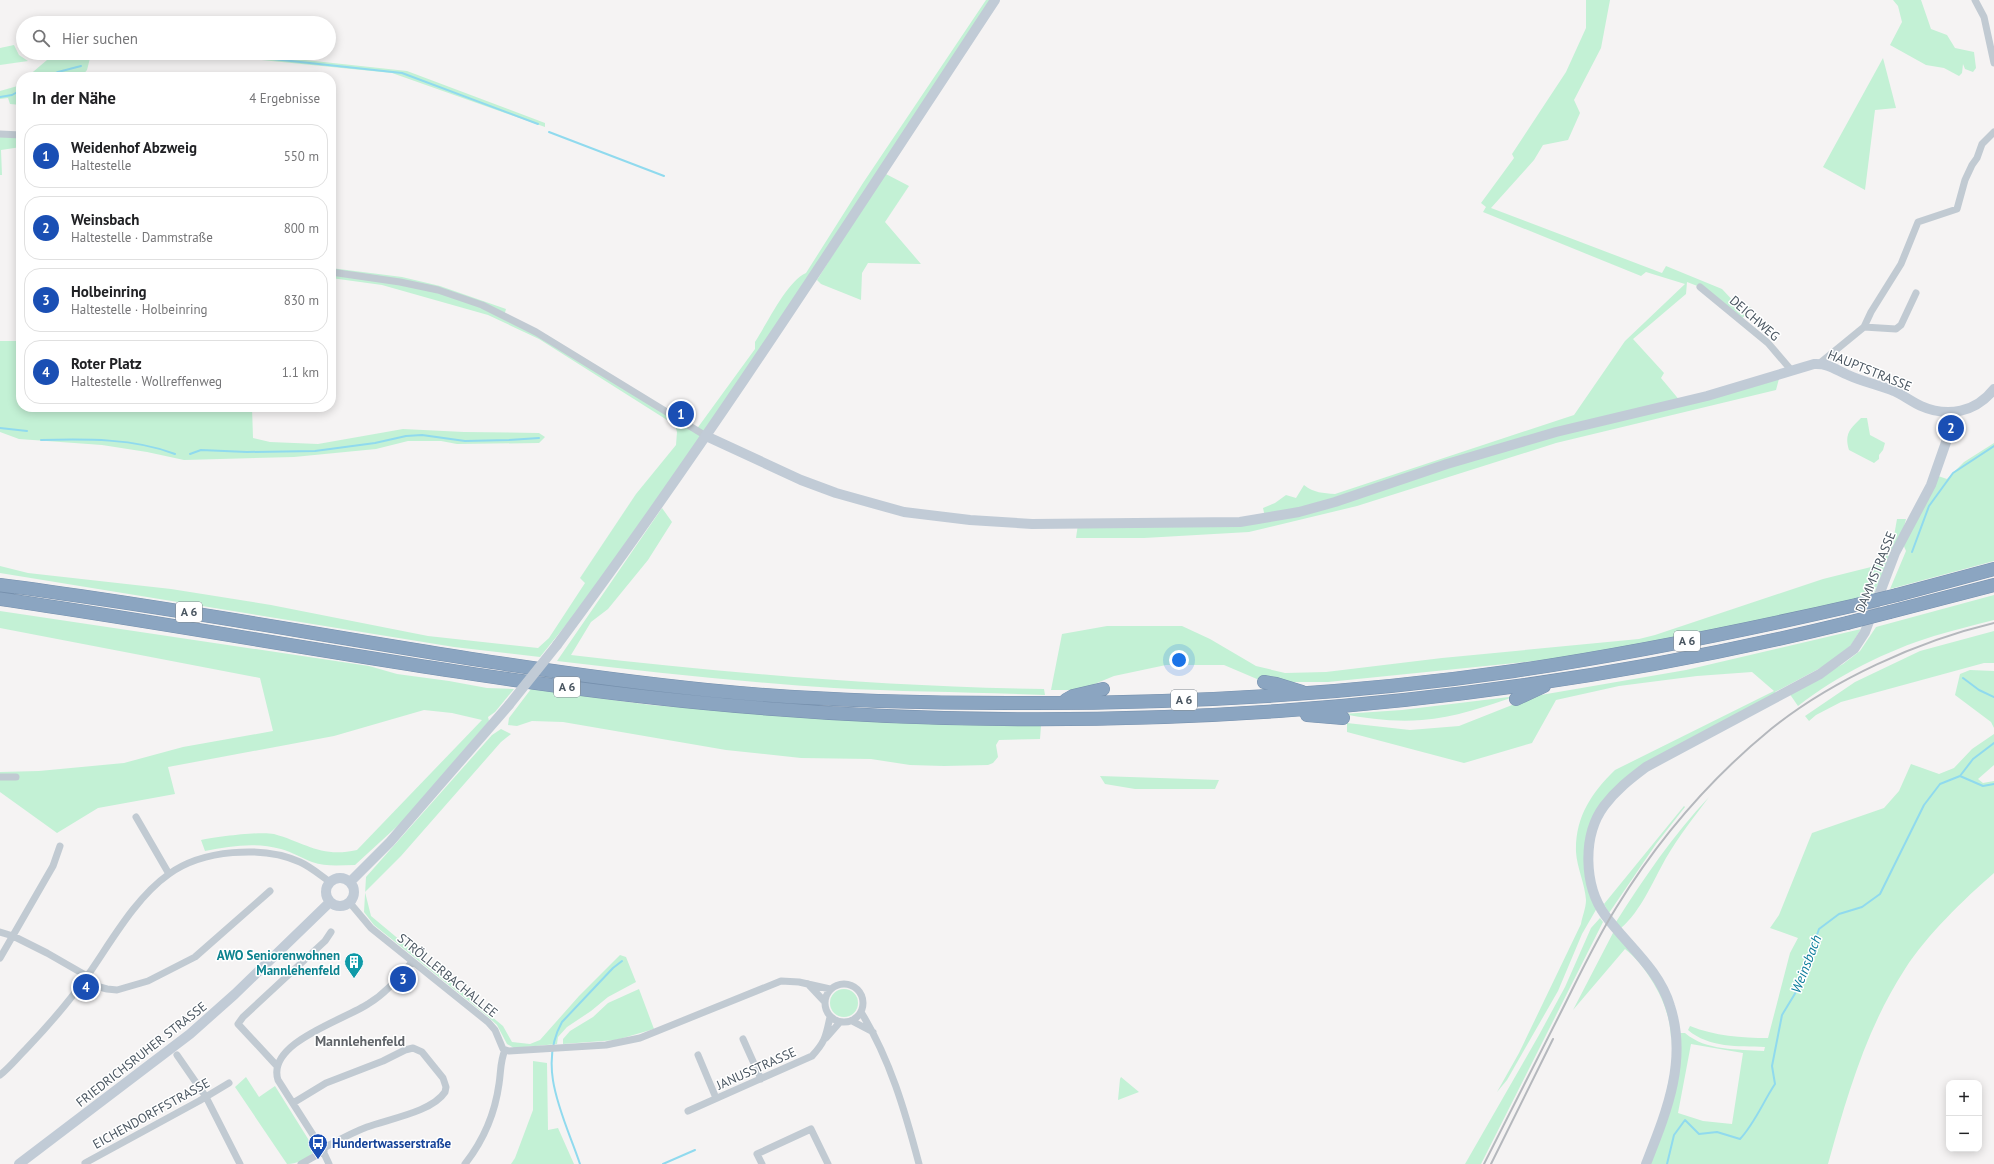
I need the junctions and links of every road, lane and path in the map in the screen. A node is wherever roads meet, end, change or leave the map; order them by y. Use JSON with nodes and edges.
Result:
{"nodes":[{"id":1,"x":994,"y":0,"type":"edge"},
{"id":2,"x":1975,"y":0,"type":"edge"},
{"id":3,"x":1994,"y":63,"type":"edge"},
{"id":4,"x":1994,"y":132,"type":"edge"},
{"id":5,"x":0,"y":134,"type":"edge"},
{"id":6,"x":16,"y":135,"type":"edge"},
{"id":7,"x":336,"y":273,"type":"edge"},
{"id":8,"x":1700,"y":287,"type":"dead end"},
{"id":9,"x":1916,"y":293,"type":"dead end"},
{"id":10,"x":1864,"y":327,"type":"junction"},
{"id":11,"x":1820,"y":363,"type":"junction"},
{"id":12,"x":1792,"y":371,"type":"junction"},
{"id":13,"x":1994,"y":389,"type":"edge"},
{"id":14,"x":1951,"y":413,"type":"junction"},
{"id":15,"x":706,"y":436,"type":"junction"},
{"id":16,"x":1994,"y":569,"type":"edge"},
{"id":17,"x":0,"y":585,"type":"edge"},
{"id":18,"x":1994,"y":585,"type":"edge"},
{"id":19,"x":0,"y":599,"type":"edge"},
{"id":20,"x":1552,"y":680,"type":"junction"},
{"id":21,"x":1264,"y":682,"type":"dead end"},
{"id":22,"x":1103,"y":689,"type":"dead end"},
{"id":23,"x":1308,"y":694,"type":"junction"},
{"id":24,"x":1516,"y":699,"type":"dead end"},
{"id":25,"x":1060,"y":704,"type":"junction"},
{"id":26,"x":1281,"y":711,"type":"junction"},
{"id":27,"x":1343,"y":718,"type":"dead end"},
{"id":28,"x":0,"y":777,"type":"edge"},
{"id":29,"x":16,"y":777,"type":"dead end"},
{"id":30,"x":136,"y":817,"type":"dead end"},
{"id":31,"x":60,"y":846,"type":"dead end"},
{"id":32,"x":169,"y":874,"type":"junction"},
{"id":33,"x":330,"y":882,"type":"junction"},
{"id":34,"x":350,"y":882,"type":"junction"},
{"id":35,"x":270,"y":892,"type":"dead end"},
{"id":36,"x":330,"y":902,"type":"junction"},
{"id":37,"x":350,"y":903,"type":"junction"},
{"id":38,"x":0,"y":932,"type":"edge"},
{"id":39,"x":331,"y":932,"type":"dead end"},
{"id":40,"x":13,"y":936,"type":"junction"},
{"id":41,"x":0,"y":958,"type":"edge"},
{"id":42,"x":412,"y":962,"type":"junction"},
{"id":43,"x":87,"y":976,"type":"junction"},
{"id":44,"x":808,"y":984,"type":"junction"},
{"id":45,"x":830,"y":989,"type":"junction"},
{"id":46,"x":824,"y":1000,"type":"junction"},
{"id":47,"x":861,"y":1012,"type":"junction"},
{"id":48,"x":830,"y":1017,"type":"junction"},
{"id":49,"x":852,"y":1021,"type":"junction"},
{"id":50,"x":840,"y":1022,"type":"junction"},
{"id":51,"x":873,"y":1032,"type":"junction"},
{"id":52,"x":826,"y":1038,"type":"junction"},
{"id":53,"x":744,"y":1039,"type":"dead end"},
{"id":54,"x":505,"y":1050,"type":"junction"},
{"id":55,"x":698,"y":1054,"type":"dead end"},
{"id":56,"x":177,"y":1056,"type":"dead end"},
{"id":57,"x":277,"y":1066,"type":"junction"},
{"id":58,"x":0,"y":1075,"type":"edge"},
{"id":59,"x":761,"y":1079,"type":"junction"},
{"id":60,"x":228,"y":1083,"type":"dead end"},
{"id":61,"x":206,"y":1097,"type":"junction"},
{"id":62,"x":716,"y":1098,"type":"junction"},
{"id":63,"x":293,"y":1104,"type":"junction"},
{"id":64,"x":688,"y":1111,"type":"dead end"},
{"id":65,"x":323,"y":1150,"type":"junction"},
{"id":66,"x":84,"y":1163,"type":"dead end"},
{"id":67,"x":19,"y":1164,"type":"edge"},
{"id":68,"x":240,"y":1164,"type":"edge"},
{"id":69,"x":301,"y":1164,"type":"edge"},
{"id":70,"x":329,"y":1164,"type":"edge"},
{"id":71,"x":465,"y":1164,"type":"edge"},
{"id":72,"x":762,"y":1164,"type":"edge"},
{"id":73,"x":828,"y":1164,"type":"edge"},
{"id":74,"x":919,"y":1164,"type":"edge"},
{"id":75,"x":1646,"y":1164,"type":"edge"}],
"edges":[{"from":1,"to":15,"type":"street"},
{"from":2,"to":3,"type":"street"},
{"from":4,"to":10,"type":"street"},
{"from":5,"to":6,"type":"street"},
{"from":7,"to":15,"type":"street"},
{"from":8,"to":12,"type":"street","name":"DEICHWEG"},
{"from":9,"to":10,"type":"street"},
{"from":10,"to":11,"type":"street"},
{"from":11,"to":12,"type":"street","name":"HAUPTSTRASSE"},
{"from":11,"to":14,"type":"street","name":"HAUPTSTRASSE"},
{"from":12,"to":15,"type":"street","name":"HAUPTSTRASSE"},
{"from":13,"to":14,"type":"street","name":"HAUPTSTRASSE"},
{"from":14,"to":75,"type":"street","name":"DAMMSTRASSE"},
{"from":15,"to":34,"type":"street","bridge":true},
{"from":16,"to":23,"type":"highway","number":"A 6","bridge":true},
{"from":17,"to":25,"type":"highway","number":"A 6"},
{"from":18,"to":20,"type":"highway","number":"A 6","bridge":true},
{"from":19,"to":26,"type":"highway","number":"A 6"},
{"from":20,"to":24,"type":"highway"},
{"from":20,"to":26,"type":"highway","number":"A 6"},
{"from":21,"to":23,"type":"highway"},
{"from":22,"to":25,"type":"highway"},
{"from":23,"to":25,"type":"highway","number":"A 6"},
{"from":26,"to":27,"type":"highway"},
{"from":28,"to":29,"type":"street"},
{"from":30,"to":32,"type":"street"},
{"from":31,"to":40,"type":"street"},
{"from":32,"to":33,"type":"street"},
{"from":32,"to":43,"type":"street"},
{"from":33,"to":34,"type":"street"},
{"from":33,"to":36,"type":"street"},
{"from":34,"to":37,"type":"street"},
{"from":35,"to":43,"type":"street"},
{"from":36,"to":37,"type":"street"},
{"from":36,"to":67,"type":"street","name":"FRIEDRICHSRUHER STRASSE"},
{"from":37,"to":42,"type":"street","name":"STRÖLLERBACHALLEE"},
{"from":38,"to":40,"type":"street"},
{"from":39,"to":57,"type":"street"},
{"from":40,"to":41,"type":"street"},
{"from":40,"to":43,"type":"street"},
{"from":42,"to":54,"type":"street","name":"STRÖLLERBACHALLEE"},
{"from":42,"to":57,"type":"street"},
{"from":43,"to":58,"type":"street"},
{"from":44,"to":45,"type":"street"},
{"from":44,"to":46,"type":"street"},
{"from":44,"to":54,"type":"street"},
{"from":45,"to":46,"type":"street"},
{"from":45,"to":47,"type":"street"},
{"from":46,"to":48,"type":"street"},
{"from":47,"to":49,"type":"street"},
{"from":47,"to":51,"type":"street"},
{"from":48,"to":50,"type":"street"},
{"from":48,"to":52,"type":"street","name":"JANUSSTRASSE"},
{"from":49,"to":50,"type":"street"},
{"from":49,"to":51,"type":"street"},
{"from":50,"to":52,"type":"street","name":"JANUSSTRASSE"},
{"from":51,"to":74,"type":"street"},
{"from":52,"to":59,"type":"street","name":"JANUSSTRASSE"},
{"from":53,"to":59,"type":"street"},
{"from":54,"to":71,"type":"street"},
{"from":55,"to":62,"type":"street"},
{"from":56,"to":61,"type":"street"},
{"from":57,"to":63,"type":"street"},
{"from":59,"to":62,"type":"street","name":"JANUSSTRASSE"},
{"from":60,"to":61,"type":"street","name":"EICHENDORFFSTRASSE"},
{"from":61,"to":66,"type":"street","name":"EICHENDORFFSTRASSE"},
{"from":61,"to":68,"type":"street"},
{"from":62,"to":64,"type":"street","name":"JANUSSTRASSE"},
{"from":63,"to":65,"type":"street"},
{"from":63,"to":65,"type":"street"},
{"from":65,"to":69,"type":"street"},
{"from":65,"to":70,"type":"street"},
{"from":72,"to":73,"type":"street"}]}
